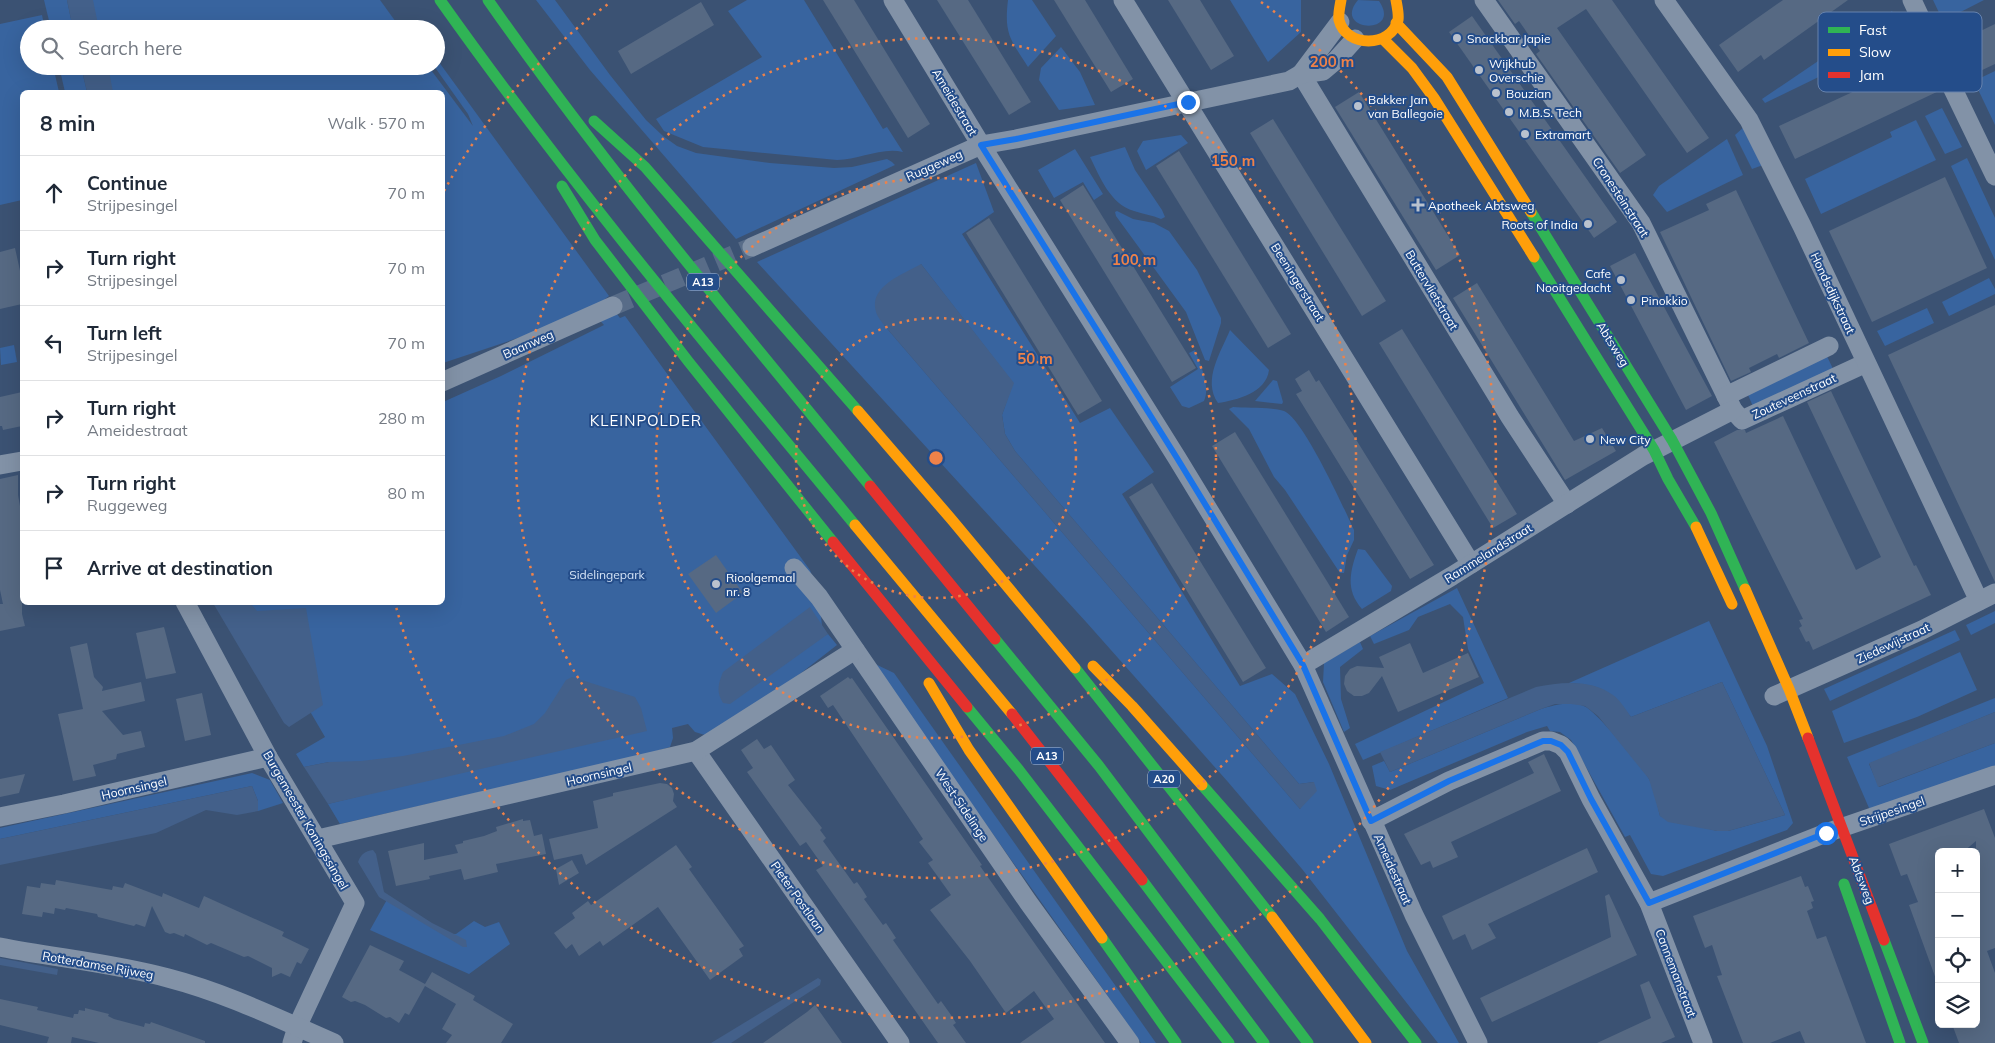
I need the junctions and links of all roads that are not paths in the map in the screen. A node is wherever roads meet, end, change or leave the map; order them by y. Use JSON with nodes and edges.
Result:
{"nodes":[{"id":1,"x":440,"y":0,"type":"edge"},
{"id":2,"x":488,"y":0,"type":"edge"},
{"id":3,"x":893,"y":0,"type":"edge"},
{"id":4,"x":1123,"y":0,"type":"edge"},
{"id":5,"x":1396,"y":0,"type":"edge"},
{"id":6,"x":1484,"y":0,"type":"edge"},
{"id":7,"x":1664,"y":0,"type":"edge"},
{"id":8,"x":1912,"y":0,"type":"edge"},
{"id":9,"x":1339,"y":1,"type":"edge"},
{"id":10,"x":1918,"y":12,"type":"edge"},
{"id":11,"x":1340,"y":22,"type":"junction"},
{"id":12,"x":1396,"y":23,"type":"junction"},
{"id":13,"x":1354,"y":39,"type":"junction"},
{"id":14,"x":1383,"y":39,"type":"junction"},
{"id":15,"x":540,"y":74,"type":"junction"},
{"id":16,"x":1301,"y":74,"type":"junction"},
{"id":17,"x":498,"y":82,"type":"junction"},
{"id":18,"x":1954,"y":92,"type":"tunnel mouth"},
{"id":19,"x":1188,"y":102,"type":"junction"},
{"id":20,"x":981,"y":145,"type":"junction"},
{"id":21,"x":1995,"y":176,"type":"edge"},
{"id":22,"x":752,"y":247,"type":"tunnel mouth"},
{"id":23,"x":613,"y":306,"type":"tunnel mouth"},
{"id":24,"x":1829,"y":346,"type":"dead end"},
{"id":25,"x":1866,"y":363,"type":"junction"},
{"id":26,"x":445,"y":381,"type":"edge"},
{"id":27,"x":1730,"y":403,"type":"junction"},
{"id":28,"x":1672,"y":440,"type":"junction"},
{"id":29,"x":1654,"y":450,"type":"junction"},
{"id":30,"x":20,"y":461,"type":"edge"},
{"id":31,"x":0,"y":465,"type":"edge"},
{"id":32,"x":1567,"y":504,"type":"junction"},
{"id":33,"x":953,"y":522,"type":"junction"},
{"id":34,"x":1471,"y":564,"type":"junction"},
{"id":35,"x":794,"y":568,"type":"dead end"},
{"id":36,"x":1987,"y":597,"type":"edge"},
{"id":37,"x":882,"y":604,"type":"junction"},
{"id":38,"x":187,"y":605,"type":"edge"},
{"id":39,"x":1736,"y":614,"type":"dead end"},
{"id":40,"x":1063,"y":635,"type":"dead end"},
{"id":41,"x":856,"y":650,"type":"junction"},
{"id":42,"x":1084,"y":657,"type":"dead end"},
{"id":43,"x":1303,"y":665,"type":"junction"},
{"id":44,"x":1778,"y":694,"type":"junction"},
{"id":45,"x":696,"y":751,"type":"junction"},
{"id":46,"x":268,"y":757,"type":"junction"},
{"id":47,"x":1993,"y":781,"type":"edge"},
{"id":48,"x":0,"y":817,"type":"edge"},
{"id":49,"x":1371,"y":821,"type":"junction"},
{"id":50,"x":1830,"y":832,"type":"junction"},
{"id":51,"x":318,"y":840,"type":"junction"},
{"id":52,"x":1842,"y":877,"type":"dead end"},
{"id":53,"x":1649,"y":903,"type":"junction"},
{"id":54,"x":0,"y":947,"type":"edge"},
{"id":55,"x":295,"y":1035,"type":"edge"},
{"id":56,"x":334,"y":1043,"type":"edge"},
{"id":57,"x":900,"y":1043,"type":"edge"},
{"id":58,"x":1130,"y":1043,"type":"edge"},
{"id":59,"x":1176,"y":1043,"type":"edge"},
{"id":60,"x":1229,"y":1043,"type":"edge"},
{"id":61,"x":1264,"y":1043,"type":"edge"},
{"id":62,"x":1308,"y":1043,"type":"edge"},
{"id":63,"x":1366,"y":1043,"type":"edge"},
{"id":64,"x":1416,"y":1043,"type":"edge"},
{"id":65,"x":1478,"y":1043,"type":"edge"},
{"id":66,"x":1703,"y":1043,"type":"edge"},
{"id":67,"x":1900,"y":1043,"type":"edge"},
{"id":68,"x":1922,"y":1043,"type":"edge"}],
"edges":[{"from":1,"to":17,"type":"main road","number":"A13"},
{"from":2,"to":15,"type":"main road","number":"A13"},
{"from":3,"to":20,"type":"street","name":"Ameidestraat"},
{"from":4,"to":19,"type":"street","name":"Beeningerstraat"},
{"from":5,"to":12,"type":"main road"},
{"from":6,"to":27,"type":"street","name":"Cronesteinstraat"},
{"from":7,"to":25,"type":"street","name":"Hondsdijkstraat"},
{"from":8,"to":10,"type":"street"},
{"from":9,"to":11,"type":"main road"},
{"from":11,"to":13,"type":"main road"},
{"from":11,"to":16,"type":"street"},
{"from":12,"to":14,"type":"main road"},
{"from":12,"to":28,"type":"main road","name":"Abtsweg"},
{"from":13,"to":14,"type":"main road"},
{"from":13,"to":16,"type":"street","name":"Ruggeweg"},
{"from":14,"to":29,"type":"main road","name":"Abtsweg"},
{"from":15,"to":33,"type":"main road","number":"A13"},
{"from":15,"to":62,"type":"main road","number":"A13"},
{"from":16,"to":19,"type":"street","name":"Ruggeweg"},
{"from":16,"to":32,"type":"street","name":"Buttervlietstraat"},
{"from":17,"to":37,"type":"main road","number":"A13"},
{"from":17,"to":61,"type":"main road","number":"A13"},
{"from":18,"to":21,"type":"street"},
{"from":19,"to":20,"type":"street","name":"Ruggeweg"},
{"from":19,"to":34,"type":"street","name":"Beeningerstraat"},
{"from":20,"to":22,"type":"street","name":"Ruggeweg"},
{"from":20,"to":43,"type":"street","name":"Ameidestraat"},
{"from":23,"to":26,"type":"street","name":"Baanweg"},
{"from":24,"to":27,"type":"street"},
{"from":25,"to":27,"type":"street","name":"Zouteveenstraat"},
{"from":25,"to":36,"type":"street","name":"Hondsdijkstraat"},
{"from":27,"to":28,"type":"street","name":"Zouteveenstraat"},
{"from":28,"to":29,"type":"street","name":"Rammelandstraat"},
{"from":28,"to":44,"type":"main road","name":"Abtsweg"},
{"from":29,"to":32,"type":"street","name":"Rammelandstraat"},
{"from":29,"to":39,"type":"main road","name":"Abtsweg"},
{"from":30,"to":31,"type":"street"},
{"from":32,"to":34,"type":"street","name":"Rammelandstraat"},
{"from":33,"to":40,"type":"main road","number":"A13"},
{"from":33,"to":63,"type":"main road","number":"A20"},
{"from":34,"to":43,"type":"street","name":"Rammelandstraat"},
{"from":35,"to":41,"type":"street","name":"West-Sidelinge"},
{"from":36,"to":44,"type":"street","name":"Ziedewijstraat"},
{"from":37,"to":59,"type":"main road","number":"A13"},
{"from":37,"to":60,"type":"main road","number":"A13"},
{"from":38,"to":46,"type":"street","name":"Burgemeester Koningssingel"},
{"from":41,"to":45,"type":"street","name":"Hoornsingel"},
{"from":41,"to":58,"type":"street","name":"West-Sidelinge"},
{"from":42,"to":64,"type":"main road"},
{"from":43,"to":49,"type":"street","name":"Ameidestraat"},
{"from":44,"to":50,"type":"main road","name":"Abtsweg"},
{"from":45,"to":51,"type":"street","name":"Hoornsingel"},
{"from":45,"to":57,"type":"street","name":"Pieter Postlaan"},
{"from":46,"to":48,"type":"street","name":"Hoornsingel"},
{"from":46,"to":51,"type":"street","name":"Burgemeester Koningssingel"},
{"from":47,"to":50,"type":"street","name":"Strijpesingel"},
{"from":49,"to":53,"type":"street"},
{"from":49,"to":65,"type":"street","name":"Ameidestraat"},
{"from":50,"to":53,"type":"street","name":"Strijpesingel"},
{"from":50,"to":68,"type":"main road","name":"Abtsweg"},
{"from":51,"to":55,"type":"street","name":"Burgemeester Koningssingel"},
{"from":52,"to":67,"type":"main road","name":"Abtsweg"},
{"from":53,"to":66,"type":"street","name":"Cannemanstraat"},
{"from":54,"to":55,"type":"street","name":"Rotterdamse Rijweg"},
{"from":55,"to":56,"type":"street","name":"Rotterdamse Rijweg"}]}
